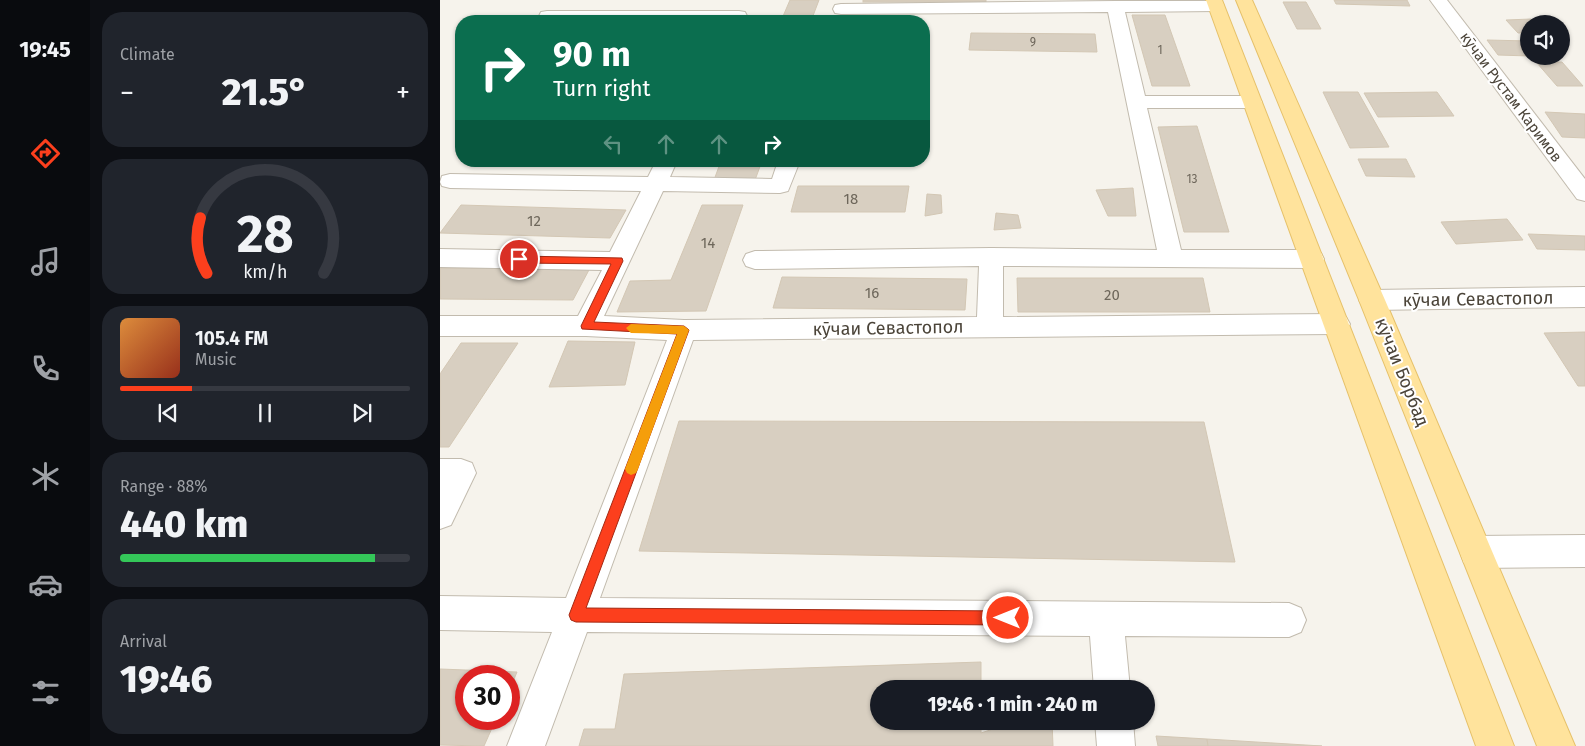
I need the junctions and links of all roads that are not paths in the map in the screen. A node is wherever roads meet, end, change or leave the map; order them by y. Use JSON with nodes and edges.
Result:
{"nodes":[{"id":1,"x":561,"y":0,"type":"edge"},
{"id":2,"x":1244,"y":0,"type":"edge"},
{"id":3,"x":1438,"y":0,"type":"edge"},
{"id":4,"x":1215,"y":3,"type":"edge"},
{"id":5,"x":1116,"y":6,"type":"junction"},
{"id":6,"x":841,"y":10,"type":"edge"},
{"id":7,"x":548,"y":15,"type":"edge"},
{"id":8,"x":1137,"y":102,"type":"junction"},
{"id":9,"x":1252,"y":102,"type":"junction"},
{"id":10,"x":461,"y":167,"type":"edge"},
{"id":11,"x":664,"y":167,"type":"edge"},
{"id":12,"x":787,"y":167,"type":"edge"},
{"id":13,"x":656,"y":184,"type":"junction"},
{"id":14,"x":445,"y":188,"type":"edge"},
{"id":15,"x":1585,"y":194,"type":"edge"},
{"id":16,"x":991,"y":257,"type":"junction"},
{"id":17,"x":440,"y":258,"type":"edge"},
{"id":18,"x":1171,"y":259,"type":"junction"},
{"id":19,"x":1312,"y":259,"type":"junction"},
{"id":20,"x":755,"y":260,"type":"dead end"},
{"id":21,"x":618,"y":261,"type":"junction"},
{"id":22,"x":1585,"y":297,"type":"edge"},
{"id":23,"x":1372,"y":300,"type":"junction"},
{"id":24,"x":1337,"y":324,"type":"junction"},
{"id":25,"x":440,"y":326,"type":"edge"},
{"id":26,"x":586,"y":326,"type":"junction"},
{"id":27,"x":990,"y":326,"type":"junction"},
{"id":28,"x":684,"y":330,"type":"junction"},
{"id":29,"x":440,"y":473,"type":"edge"},
{"id":30,"x":440,"y":514,"type":"edge"},
{"id":31,"x":1585,"y":551,"type":"edge"},
{"id":32,"x":1476,"y":552,"type":"junction"},
{"id":33,"x":440,"y":613,"type":"edge"},
{"id":34,"x":576,"y":615,"type":"junction"},
{"id":35,"x":1106,"y":619,"type":"junction"},
{"id":36,"x":1289,"y":620,"type":"dead end"},
{"id":37,"x":1111,"y":680,"type":"edge"},
{"id":38,"x":1115,"y":730,"type":"edge"},
{"id":39,"x":526,"y":746,"type":"edge"},
{"id":40,"x":1116,"y":746,"type":"edge"},
{"id":41,"x":1495,"y":746,"type":"edge"},
{"id":42,"x":1556,"y":746,"type":"edge"}],
"edges":[{"from":1,"to":7,"type":"street"},
{"from":2,"to":23,"type":"main road","name":"кӯчаи Борбад"},
{"from":3,"to":15,"type":"street","name":"кӯчаи Рустам Каримов"},
{"from":4,"to":5,"type":"street"},
{"from":4,"to":9,"type":"main road"},
{"from":5,"to":6,"type":"street"},
{"from":5,"to":8,"type":"street"},
{"from":8,"to":9,"type":"street"},
{"from":8,"to":18,"type":"street"},
{"from":9,"to":19,"type":"main road"},
{"from":10,"to":14,"type":"street"},
{"from":11,"to":13,"type":"street"},
{"from":12,"to":13,"type":"street"},
{"from":13,"to":14,"type":"street"},
{"from":13,"to":21,"type":"street"},
{"from":16,"to":18,"type":"street"},
{"from":16,"to":20,"type":"street"},
{"from":16,"to":27,"type":"street"},
{"from":17,"to":21,"type":"street"},
{"from":18,"to":19,"type":"street"},
{"from":19,"to":24,"type":"main road"},
{"from":21,"to":26,"type":"street"},
{"from":22,"to":23,"type":"street","name":"кӯчаи Севастопол"},
{"from":23,"to":32,"type":"main road","name":"кӯчаи Борбад"},
{"from":24,"to":27,"type":"street","name":"кӯчаи Севастопол"},
{"from":24,"to":41,"type":"main road"},
{"from":25,"to":26,"type":"street","name":"кӯчаи Севастопол"},
{"from":26,"to":28,"type":"street","name":"кӯчаи Севастопол"},
{"from":27,"to":28,"type":"street","name":"кӯчаи Севастопол"},
{"from":28,"to":34,"type":"street"},
{"from":29,"to":30,"type":"street"},
{"from":31,"to":32,"type":"street"},
{"from":32,"to":42,"type":"main road","name":"кӯчаи Борбад"},
{"from":33,"to":34,"type":"street"},
{"from":34,"to":35,"type":"street"},
{"from":34,"to":39,"type":"street"},
{"from":35,"to":36,"type":"street"},
{"from":35,"to":37,"type":"street"},
{"from":38,"to":40,"type":"street"}]}
